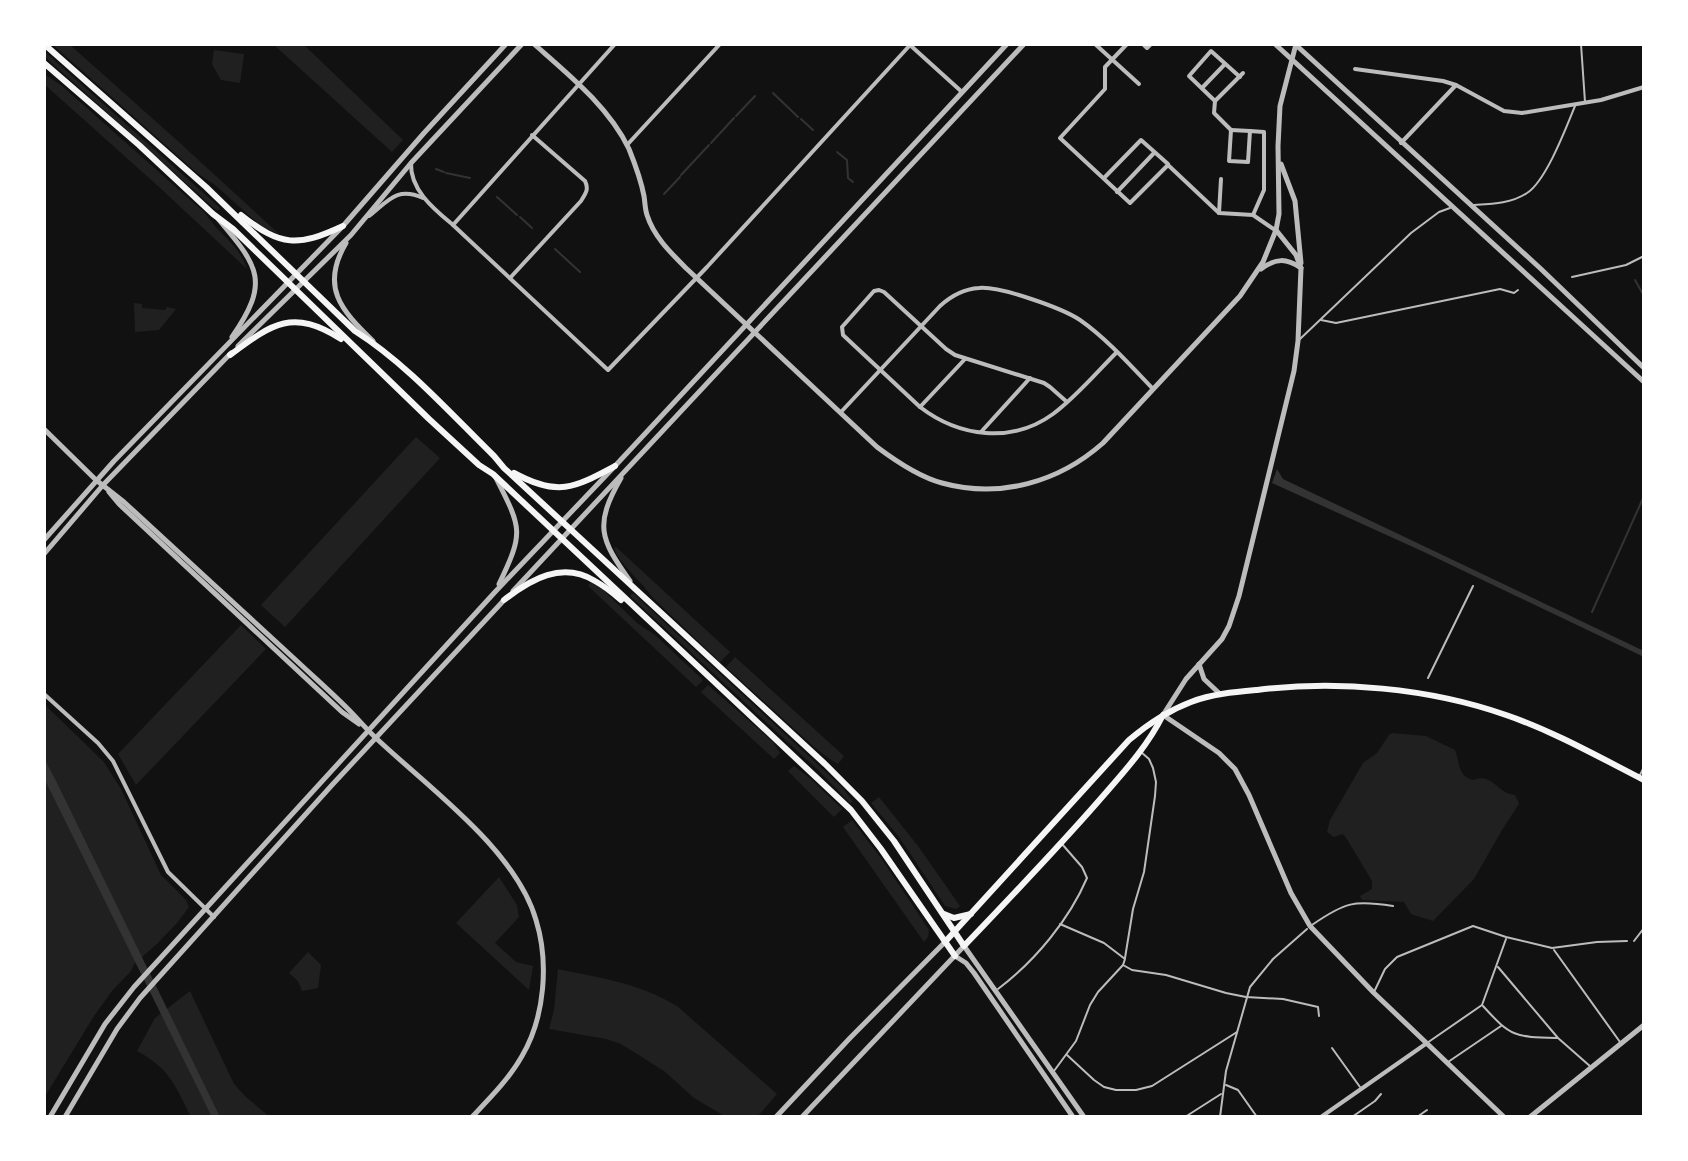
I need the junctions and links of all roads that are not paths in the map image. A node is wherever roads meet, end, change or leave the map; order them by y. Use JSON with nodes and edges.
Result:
{"nodes":[{"id":1,"x":44,"y":44,"type":"edge"},
{"id":2,"x":506,"y":44,"type":"edge"},
{"id":3,"x":522,"y":44,"type":"edge"},
{"id":4,"x":534,"y":44,"type":"edge"},
{"id":5,"x":615,"y":44,"type":"edge"},
{"id":6,"x":720,"y":44,"type":"edge"},
{"id":7,"x":910,"y":44,"type":"edge"},
{"id":8,"x":1007,"y":44,"type":"edge"},
{"id":9,"x":1024,"y":44,"type":"edge"},
{"id":10,"x":1095,"y":44,"type":"edge"},
{"id":11,"x":1127,"y":44,"type":"edge"},
{"id":12,"x":1143,"y":44,"type":"edge"},
{"id":13,"x":1151,"y":44,"type":"edge"},
{"id":14,"x":1275,"y":44,"type":"edge"},
{"id":15,"x":1296,"y":44,"type":"edge"},
{"id":16,"x":1581,"y":44,"type":"edge"},
{"id":17,"x":1112,"y":60,"type":"junction"},
{"id":18,"x":1292,"y":60,"type":"junction"},
{"id":19,"x":44,"y":63,"type":"edge"},
{"id":20,"x":1225,"y":64,"type":"junction"},
{"id":21,"x":1355,"y":69,"type":"dead end"},
{"id":22,"x":578,"y":84,"type":"junction"},
{"id":23,"x":1139,"y":84,"type":"dead end"},
{"id":24,"x":1456,"y":85,"type":"junction"},
{"id":25,"x":1644,"y":87,"type":"edge"},
{"id":26,"x":1202,"y":88,"type":"junction"},
{"id":27,"x":962,"y":92,"type":"junction"},
{"id":28,"x":1215,"y":101,"type":"junction"},
{"id":29,"x":1585,"y":103,"type":"junction"},
{"id":30,"x":1575,"y":105,"type":"junction"},
{"id":31,"x":1231,"y":130,"type":"junction"},
{"id":32,"x":1250,"y":131,"type":"junction"},
{"id":33,"x":532,"y":135,"type":"junction"},
{"id":34,"x":1401,"y":143,"type":"junction"},
{"id":35,"x":627,"y":145,"type":"junction"},
{"id":36,"x":1154,"y":153,"type":"junction"},
{"id":37,"x":1279,"y":159,"type":"junction"},
{"id":38,"x":411,"y":163,"type":"junction"},
{"id":39,"x":1168,"y":165,"type":"junction"},
{"id":40,"x":1104,"y":178,"type":"junction"},
{"id":41,"x":1221,"y":179,"type":"dead end"},
{"id":42,"x":206,"y":187,"type":"junction"},
{"id":43,"x":1117,"y":192,"type":"junction"},
{"id":44,"x":425,"y":199,"type":"junction"},
{"id":45,"x":1471,"y":205,"type":"junction"},
{"id":46,"x":1451,"y":207,"type":"junction"},
{"id":47,"x":1219,"y":213,"type":"junction"},
{"id":48,"x":213,"y":214,"type":"junction"},
{"id":49,"x":1253,"y":215,"type":"junction"},
{"id":50,"x":365,"y":219,"type":"junction"},
{"id":51,"x":453,"y":225,"type":"junction"},
{"id":52,"x":343,"y":226,"type":"junction"},
{"id":53,"x":1276,"y":230,"type":"junction"},
{"id":54,"x":351,"y":235,"type":"junction"},
{"id":55,"x":1644,"y":256,"type":"edge"},
{"id":56,"x":1301,"y":268,"type":"junction"},
{"id":57,"x":1257,"y":272,"type":"junction"},
{"id":58,"x":297,"y":274,"type":"junction"},
{"id":59,"x":1572,"y":277,"type":"dead end"},
{"id":60,"x":510,"y":278,"type":"junction"},
{"id":61,"x":696,"y":278,"type":"junction"},
{"id":62,"x":304,"y":281,"type":"junction"},
{"id":63,"x":289,"y":283,"type":"junction"},
{"id":64,"x":296,"y":289,"type":"junction"},
{"id":65,"x":1518,"y":290,"type":"dead end"},
{"id":66,"x":1321,"y":320,"type":"junction"},
{"id":67,"x":747,"y":325,"type":"junction"},
{"id":68,"x":921,"y":327,"type":"junction"},
{"id":69,"x":756,"y":332,"type":"junction"},
{"id":70,"x":1298,"y":341,"type":"junction"},
{"id":71,"x":377,"y":345,"type":"junction"},
{"id":72,"x":223,"y":349,"type":"junction"},
{"id":73,"x":358,"y":351,"type":"junction"},
{"id":74,"x":1116,"y":353,"type":"junction"},
{"id":75,"x":230,"y":355,"type":"junction"},
{"id":76,"x":965,"y":359,"type":"junction"},
{"id":77,"x":1644,"y":368,"type":"edge"},
{"id":78,"x":881,"y":370,"type":"junction"},
{"id":79,"x":1030,"y":378,"type":"junction"},
{"id":80,"x":1644,"y":382,"type":"edge"},
{"id":81,"x":1153,"y":389,"type":"junction"},
{"id":82,"x":1067,"y":402,"type":"junction"},
{"id":83,"x":920,"y":407,"type":"junction"},
{"id":84,"x":841,"y":412,"type":"junction"},
{"id":85,"x":44,"y":429,"type":"edge"},
{"id":86,"x":980,"y":433,"type":"junction"},
{"id":87,"x":615,"y":466,"type":"junction"},
{"id":88,"x":504,"y":468,"type":"junction"},
{"id":89,"x":626,"y":471,"type":"junction"},
{"id":90,"x":493,"y":474,"type":"junction"},
{"id":91,"x":96,"y":480,"type":"junction"},
{"id":92,"x":103,"y":485,"type":"junction"},
{"id":93,"x":561,"y":521,"type":"junction"},
{"id":94,"x":553,"y":530,"type":"junction"},
{"id":95,"x":570,"y":530,"type":"junction"},
{"id":96,"x":562,"y":539,"type":"junction"},
{"id":97,"x":44,"y":540,"type":"edge"},
{"id":98,"x":44,"y":554,"type":"edge"},
{"id":99,"x":1473,"y":586,"type":"dead end"},
{"id":100,"x":495,"y":592,"type":"junction"},
{"id":101,"x":640,"y":595,"type":"junction"},
{"id":102,"x":504,"y":600,"type":"junction"},
{"id":103,"x":646,"y":619,"type":"junction"},
{"id":104,"x":1199,"y":664,"type":"junction"},
{"id":105,"x":1428,"y":678,"type":"dead end"},
{"id":106,"x":44,"y":694,"type":"edge"},
{"id":107,"x":1220,"y":695,"type":"junction"},
{"id":108,"x":1163,"y":715,"type":"junction"},
{"id":109,"x":367,"y":730,"type":"junction"},
{"id":110,"x":377,"y":739,"type":"junction"},
{"id":111,"x":1141,"y":751,"type":"junction"},
{"id":112,"x":1644,"y":767,"type":"edge"},
{"id":113,"x":1641,"y":779,"type":"edge"},
{"id":114,"x":1061,"y":843,"type":"junction"},
{"id":115,"x":1393,"y":906,"type":"dead end"},
{"id":116,"x":206,"y":909,"type":"junction"},
{"id":117,"x":941,"y":911,"type":"junction"},
{"id":118,"x":973,"y":913,"type":"junction"},
{"id":119,"x":214,"y":917,"type":"junction"},
{"id":120,"x":1060,"y":924,"type":"junction"},
{"id":121,"x":1310,"y":926,"type":"junction"},
{"id":122,"x":1644,"y":928,"type":"edge"},
{"id":123,"x":955,"y":932,"type":"junction"},
{"id":124,"x":1506,"y":937,"type":"junction"},
{"id":125,"x":1627,"y":941,"type":"dead end"},
{"id":126,"x":1634,"y":941,"type":"dead end"},
{"id":127,"x":945,"y":942,"type":"junction"},
{"id":128,"x":964,"y":946,"type":"junction"},
{"id":129,"x":1552,"y":948,"type":"junction"},
{"id":130,"x":955,"y":956,"type":"junction"},
{"id":131,"x":1125,"y":959,"type":"junction"},
{"id":132,"x":1123,"y":965,"type":"junction"},
{"id":133,"x":1497,"y":966,"type":"junction"},
{"id":134,"x":996,"y":990,"type":"junction"},
{"id":135,"x":1374,"y":993,"type":"junction"},
{"id":136,"x":1246,"y":997,"type":"junction"},
{"id":137,"x":1482,"y":1005,"type":"junction"},
{"id":138,"x":1319,"y":1016,"type":"dead end"},
{"id":139,"x":1644,"y":1025,"type":"edge"},
{"id":140,"x":1501,"y":1026,"type":"junction"},
{"id":141,"x":1238,"y":1032,"type":"junction"},
{"id":142,"x":1558,"y":1038,"type":"junction"},
{"id":143,"x":1427,"y":1043,"type":"junction"},
{"id":144,"x":1621,"y":1043,"type":"junction"},
{"id":145,"x":1332,"y":1048,"type":"dead end"},
{"id":146,"x":1067,"y":1055,"type":"junction"},
{"id":147,"x":1447,"y":1062,"type":"junction"},
{"id":148,"x":1591,"y":1067,"type":"junction"},
{"id":149,"x":1053,"y":1072,"type":"junction"},
{"id":150,"x":1224,"y":1084,"type":"junction"},
{"id":151,"x":1361,"y":1088,"type":"junction"},
{"id":152,"x":1222,"y":1093,"type":"junction"},
{"id":153,"x":1381,"y":1094,"type":"dead end"},
{"id":154,"x":1427,"y":1110,"type":"dead end"},
{"id":155,"x":1419,"y":1116,"type":"edge"},
{"id":156,"x":50,"y":1117,"type":"edge"},
{"id":157,"x":65,"y":1117,"type":"edge"},
{"id":158,"x":472,"y":1117,"type":"edge"},
{"id":159,"x":776,"y":1117,"type":"edge"},
{"id":160,"x":802,"y":1117,"type":"edge"},
{"id":161,"x":1073,"y":1117,"type":"edge"},
{"id":162,"x":1084,"y":1117,"type":"edge"},
{"id":163,"x":1185,"y":1117,"type":"edge"},
{"id":164,"x":1220,"y":1117,"type":"edge"},
{"id":165,"x":1257,"y":1117,"type":"edge"},
{"id":166,"x":1321,"y":1117,"type":"edge"},
{"id":167,"x":1352,"y":1117,"type":"edge"},
{"id":168,"x":1504,"y":1117,"type":"edge"},
{"id":169,"x":1530,"y":1117,"type":"edge"}],
"edges":[{"from":1,"to":42,"type":"main road"},
{"from":2,"to":52,"type":"street"},
{"from":3,"to":38,"type":"street"},
{"from":4,"to":22,"type":"street"},
{"from":5,"to":22,"type":"street"},
{"from":6,"to":35,"type":"street"},
{"from":7,"to":27,"type":"street"},
{"from":7,"to":61,"type":"street"},
{"from":8,"to":27,"type":"street"},
{"from":9,"to":69,"type":"street"},
{"from":10,"to":17,"type":"street"},
{"from":11,"to":17,"type":"street"},
{"from":12,"to":13,"type":"street"},
{"from":14,"to":18,"type":"street"},
{"from":15,"to":18,"type":"street"},
{"from":15,"to":34,"type":"street"},
{"from":16,"to":29,"type":"lane"},
{"from":17,"to":23,"type":"street"},
{"from":17,"to":40,"type":"street"},
{"from":18,"to":37,"type":"street"},
{"from":18,"to":46,"type":"street"},
{"from":19,"to":48,"type":"main road"},
{"from":20,"to":26,"type":"street"},
{"from":20,"to":26,"type":"street"},
{"from":20,"to":28,"type":"street"},
{"from":21,"to":24,"type":"street"},
{"from":22,"to":33,"type":"street"},
{"from":22,"to":35,"type":"street"},
{"from":24,"to":30,"type":"street"},
{"from":24,"to":34,"type":"street"},
{"from":25,"to":29,"type":"street"},
{"from":26,"to":28,"type":"street"},
{"from":27,"to":67,"type":"street"},
{"from":28,"to":31,"type":"street"},
{"from":29,"to":30,"type":"street"},
{"from":30,"to":45,"type":"lane"},
{"from":31,"to":32,"type":"street"},
{"from":31,"to":32,"type":"street"},
{"from":32,"to":49,"type":"street"},
{"from":33,"to":51,"type":"street"},
{"from":33,"to":60,"type":"street"},
{"from":34,"to":45,"type":"street"},
{"from":35,"to":61,"type":"street"},
{"from":36,"to":39,"type":"street"},
{"from":36,"to":40,"type":"street"},
{"from":36,"to":43,"type":"street"},
{"from":37,"to":53,"type":"street"},
{"from":37,"to":56,"type":"street"},
{"from":38,"to":44,"type":"street"},
{"from":38,"to":50,"type":"street"},
{"from":39,"to":43,"type":"street"},
{"from":39,"to":47,"type":"street"},
{"from":40,"to":43,"type":"street"},
{"from":41,"to":47,"type":"street"},
{"from":42,"to":52,"type":"main road"},
{"from":42,"to":58,"type":"main road"},
{"from":44,"to":50,"type":"street"},
{"from":44,"to":51,"type":"street"},
{"from":45,"to":77,"type":"street"},
{"from":46,"to":66,"type":"lane"},
{"from":46,"to":80,"type":"street"},
{"from":47,"to":49,"type":"street"},
{"from":48,"to":63,"type":"main road"},
{"from":48,"to":72,"type":"street"},
{"from":49,"to":53,"type":"street"},
{"from":50,"to":54,"type":"street"},
{"from":51,"to":60,"type":"street"},
{"from":52,"to":58,"type":"street"},
{"from":53,"to":56,"type":"street"},
{"from":53,"to":57,"type":"street"},
{"from":54,"to":62,"type":"street"},
{"from":54,"to":71,"type":"street"},
{"from":55,"to":59,"type":"lane"},
{"from":56,"to":57,"type":"street"},
{"from":56,"to":70,"type":"street"},
{"from":57,"to":81,"type":"street"},
{"from":58,"to":62,"type":"main road"},
{"from":58,"to":63,"type":"street"},
{"from":60,"to":61,"type":"street"},
{"from":61,"to":67,"type":"street"},
{"from":62,"to":64,"type":"street"},
{"from":62,"to":71,"type":"main road"},
{"from":63,"to":64,"type":"main road"},
{"from":63,"to":72,"type":"street"},
{"from":64,"to":73,"type":"main road"},
{"from":64,"to":75,"type":"street"},
{"from":65,"to":66,"type":"lane"},
{"from":66,"to":70,"type":"lane"},
{"from":67,"to":69,"type":"street"},
{"from":67,"to":87,"type":"street"},
{"from":68,"to":74,"type":"street"},
{"from":68,"to":76,"type":"street"},
{"from":68,"to":78,"type":"street"},
{"from":68,"to":78,"type":"street"},
{"from":69,"to":84,"type":"street"},
{"from":69,"to":89,"type":"street"},
{"from":70,"to":104,"type":"street"},
{"from":71,"to":88,"type":"main road"},
{"from":72,"to":91,"type":"street"},
{"from":73,"to":75,"type":"main road"},
{"from":73,"to":90,"type":"main road"},
{"from":74,"to":81,"type":"street"},
{"from":74,"to":82,"type":"street"},
{"from":75,"to":92,"type":"street"},
{"from":76,"to":79,"type":"street"},
{"from":76,"to":83,"type":"street"},
{"from":78,"to":83,"type":"street"},
{"from":78,"to":84,"type":"street"},
{"from":79,"to":82,"type":"street"},
{"from":79,"to":86,"type":"street"},
{"from":81,"to":84,"type":"street"},
{"from":82,"to":86,"type":"street"},
{"from":83,"to":86,"type":"street"},
{"from":85,"to":91,"type":"street"},
{"from":87,"to":88,"type":"main road"},
{"from":87,"to":93,"type":"street"},
{"from":88,"to":93,"type":"main road"},
{"from":89,"to":95,"type":"street"},
{"from":89,"to":101,"type":"street"},
{"from":90,"to":94,"type":"main road"},
{"from":90,"to":100,"type":"street"},
{"from":91,"to":92,"type":"street"},
{"from":91,"to":97,"type":"street"},
{"from":92,"to":98,"type":"street"},
{"from":92,"to":109,"type":"street"},
{"from":93,"to":94,"type":"street"},
{"from":93,"to":95,"type":"main road"},
{"from":94,"to":96,"type":"main road"},
{"from":94,"to":100,"type":"street"},
{"from":95,"to":96,"type":"street"},
{"from":95,"to":101,"type":"main road"},
{"from":96,"to":102,"type":"street"},
{"from":96,"to":103,"type":"main road"},
{"from":99,"to":105,"type":"lane"},
{"from":100,"to":109,"type":"street"},
{"from":101,"to":117,"type":"main road"},
{"from":102,"to":103,"type":"main road"},
{"from":102,"to":110,"type":"street"},
{"from":103,"to":127,"type":"main road"},
{"from":104,"to":107,"type":"street"},
{"from":104,"to":108,"type":"street"},
{"from":106,"to":116,"type":"street"},
{"from":107,"to":108,"type":"main road"},
{"from":107,"to":113,"type":"main road"},
{"from":108,"to":111,"type":"main road"},
{"from":108,"to":118,"type":"main road"},
{"from":108,"to":121,"type":"street"},
{"from":109,"to":110,"type":"street"},
{"from":109,"to":116,"type":"street"},
{"from":110,"to":119,"type":"street"},
{"from":110,"to":158,"type":"street"},
{"from":111,"to":114,"type":"main road"},
{"from":111,"to":131,"type":"lane"},
{"from":112,"to":113,"type":"lane"},
{"from":114,"to":120,"type":"lane"},
{"from":114,"to":128,"type":"main road"},
{"from":115,"to":121,"type":"lane"},
{"from":116,"to":119,"type":"street"},
{"from":116,"to":156,"type":"street"},
{"from":117,"to":118,"type":"main road"},
{"from":117,"to":123,"type":"main road"},
{"from":118,"to":123,"type":"main road"},
{"from":119,"to":157,"type":"street"},
{"from":120,"to":131,"type":"lane"},
{"from":120,"to":134,"type":"lane"},
{"from":121,"to":135,"type":"street"},
{"from":121,"to":136,"type":"lane"},
{"from":122,"to":126,"type":"lane"},
{"from":123,"to":127,"type":"main road"},
{"from":123,"to":128,"type":"main road"},
{"from":124,"to":129,"type":"lane"},
{"from":124,"to":133,"type":"lane"},
{"from":124,"to":135,"type":"lane"},
{"from":125,"to":129,"type":"lane"},
{"from":127,"to":130,"type":"main road"},
{"from":127,"to":159,"type":"street"},
{"from":128,"to":130,"type":"street"},
{"from":128,"to":134,"type":"street"},
{"from":129,"to":144,"type":"lane"},
{"from":130,"to":160,"type":"street"},
{"from":130,"to":161,"type":"street"},
{"from":131,"to":132,"type":"lane"},
{"from":132,"to":136,"type":"lane"},
{"from":132,"to":146,"type":"lane"},
{"from":133,"to":137,"type":"lane"},
{"from":133,"to":142,"type":"lane"},
{"from":134,"to":149,"type":"street"},
{"from":135,"to":143,"type":"street"},
{"from":136,"to":138,"type":"lane"},
{"from":136,"to":141,"type":"lane"},
{"from":137,"to":140,"type":"lane"},
{"from":137,"to":143,"type":"lane"},
{"from":139,"to":144,"type":"street"},
{"from":140,"to":142,"type":"lane"},
{"from":140,"to":147,"type":"lane"},
{"from":141,"to":146,"type":"lane"},
{"from":141,"to":150,"type":"lane"},
{"from":142,"to":148,"type":"lane"},
{"from":143,"to":147,"type":"street"},
{"from":143,"to":151,"type":"street"},
{"from":144,"to":148,"type":"street"},
{"from":145,"to":151,"type":"lane"},
{"from":146,"to":149,"type":"lane"},
{"from":147,"to":168,"type":"street"},
{"from":148,"to":169,"type":"street"},
{"from":149,"to":162,"type":"street"},
{"from":150,"to":152,"type":"lane"},
{"from":150,"to":165,"type":"lane"},
{"from":151,"to":166,"type":"street"},
{"from":152,"to":163,"type":"lane"},
{"from":152,"to":164,"type":"lane"},
{"from":153,"to":167,"type":"lane"},
{"from":154,"to":155,"type":"lane"}]}
